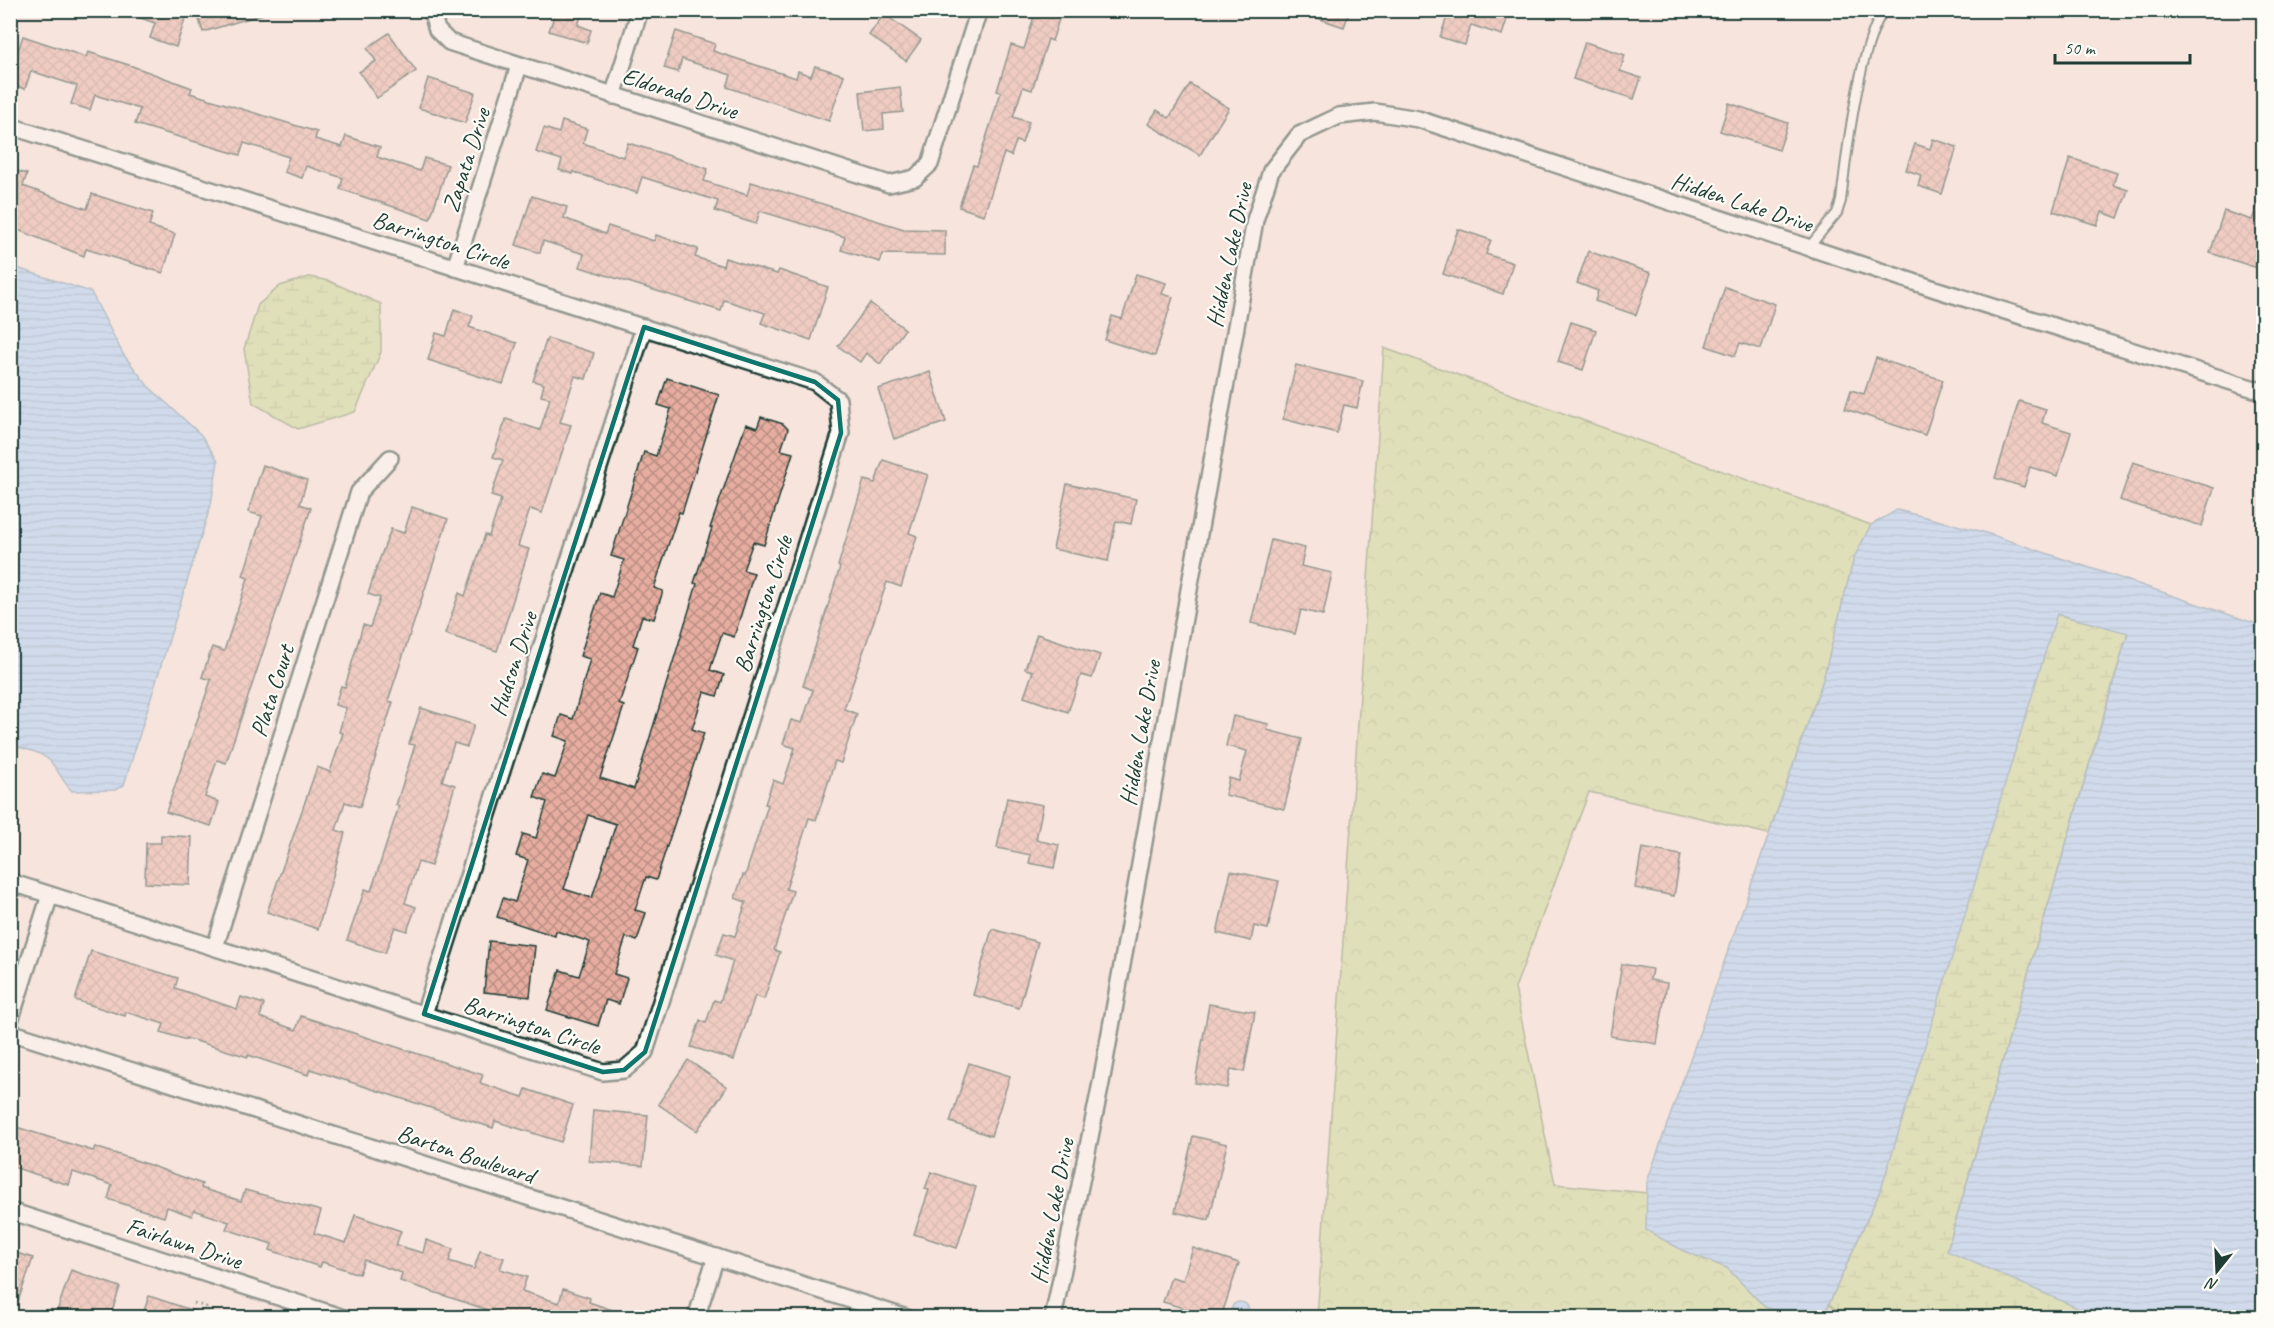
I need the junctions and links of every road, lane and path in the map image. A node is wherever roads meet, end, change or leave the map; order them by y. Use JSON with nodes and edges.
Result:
{"nodes":[{"id":1,"x":431,"y":10,"type":"edge"},
{"id":2,"x":640,"y":10,"type":"edge"},
{"id":3,"x":979,"y":10,"type":"edge"},
{"id":4,"x":1884,"y":10,"type":"edge"},
{"id":5,"x":519,"y":66,"type":"junction"},
{"id":6,"x":613,"y":96,"type":"junction"},
{"id":7,"x":10,"y":126,"type":"edge"},
{"id":8,"x":1809,"y":247,"type":"junction"},
{"id":9,"x":455,"y":268,"type":"junction"},
{"id":10,"x":644,"y":327,"type":"junction"},
{"id":11,"x":2264,"y":392,"type":"edge"},
{"id":12,"x":390,"y":458,"type":"dead end"},
{"id":13,"x":10,"y":882,"type":"edge"},
{"id":14,"x":50,"y":895,"type":"junction"},
{"id":15,"x":215,"y":947,"type":"junction"},
{"id":16,"x":424,"y":1014,"type":"junction"},
{"id":17,"x":10,"y":1022,"type":"edge"},
{"id":18,"x":10,"y":1032,"type":"edge"},
{"id":19,"x":10,"y":1211,"type":"edge"},
{"id":20,"x":716,"y":1257,"type":"junction"},
{"id":21,"x":194,"y":1303,"type":"dead end"},
{"id":22,"x":873,"y":1312,"type":"edge"},
{"id":23,"x":208,"y":1317,"type":"edge"},
{"id":24,"x":344,"y":1317,"type":"edge"},
{"id":25,"x":696,"y":1317,"type":"edge"},
{"id":26,"x":907,"y":1317,"type":"edge"},
{"id":27,"x":1053,"y":1317,"type":"edge"}],
"edges":[{"from":1,"to":5,"type":"street","name":"Eldorado Drive"},
{"from":2,"to":6,"type":"street"},
{"from":3,"to":6,"type":"street","name":"Eldorado Drive"},
{"from":4,"to":8,"type":"lane"},
{"from":5,"to":6,"type":"street","name":"Eldorado Drive"},
{"from":5,"to":9,"type":"street","name":"Zapata Drive"},
{"from":7,"to":9,"type":"street","name":"Barrington Circle"},
{"from":8,"to":11,"type":"street","name":"Hidden Lake Drive"},
{"from":8,"to":27,"type":"street","name":"Hidden Lake Drive"},
{"from":9,"to":10,"type":"street","name":"Barrington Circle"},
{"from":10,"to":16,"type":"street","name":"Hudson Drive"},
{"from":10,"to":16,"type":"street","name":"Barrington Circle"},
{"from":12,"to":15,"type":"street","name":"Plata Court"},
{"from":13,"to":14,"type":"street","name":"Barrington Circle"},
{"from":14,"to":15,"type":"street","name":"Barrington Circle"},
{"from":14,"to":17,"type":"street"},
{"from":15,"to":16,"type":"street","name":"Barrington Circle"},
{"from":18,"to":20,"type":"street","name":"Barton Boulevard"},
{"from":19,"to":24,"type":"street","name":"Fairlawn Drive"},
{"from":20,"to":22,"type":"street","name":"Barton Boulevard"},
{"from":20,"to":25,"type":"street"},
{"from":21,"to":23,"type":"path"},
{"from":22,"to":26,"type":"street","name":"Barton Boulevard"}]}
